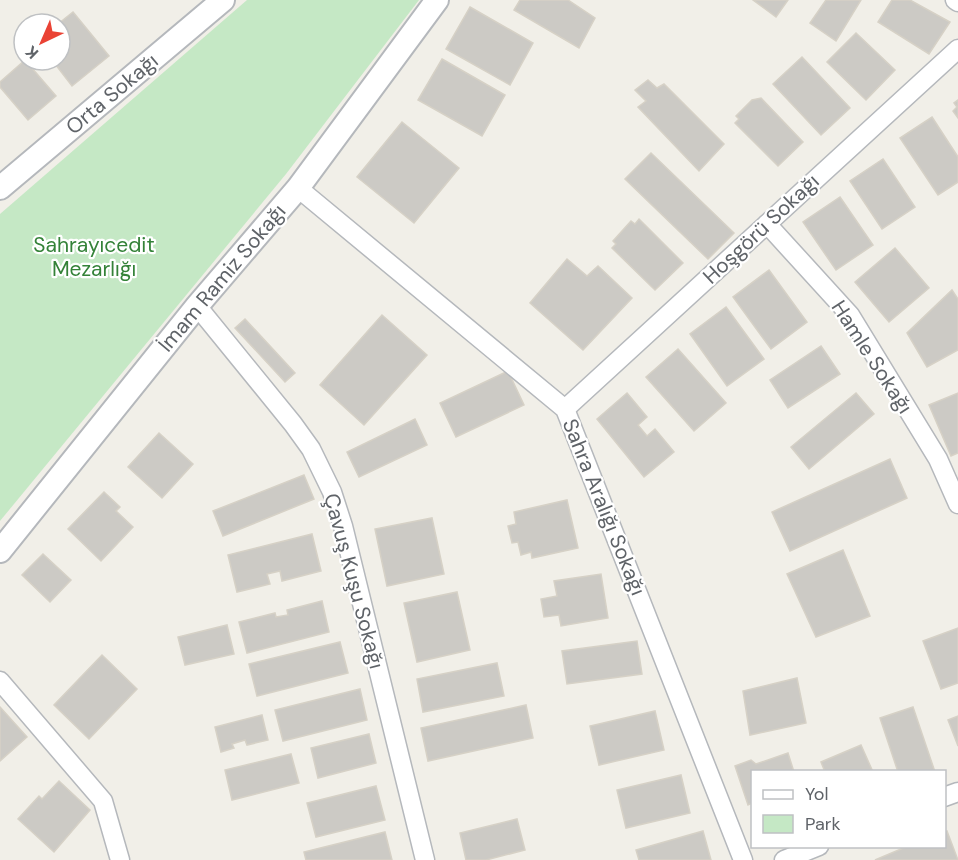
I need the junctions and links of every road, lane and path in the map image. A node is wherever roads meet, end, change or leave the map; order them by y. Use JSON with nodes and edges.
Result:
{"nodes":[{"id":1,"x":223,"y":0,"type":"edge"},
{"id":2,"x":437,"y":0,"type":"edge"},
{"id":3,"x":958,"y":49,"type":"edge"},
{"id":4,"x":0,"y":188,"type":"edge"},
{"id":5,"x":298,"y":188,"type":"junction"},
{"id":6,"x":767,"y":224,"type":"junction"},
{"id":7,"x":196,"y":306,"type":"junction"},
{"id":8,"x":565,"y":409,"type":"junction"},
{"id":9,"x":958,"y":504,"type":"edge"},
{"id":10,"x":0,"y":551,"type":"edge"},
{"id":11,"x":0,"y":681,"type":"edge"},
{"id":12,"x":814,"y":848,"type":"edge"},
{"id":13,"x":120,"y":860,"type":"edge"},
{"id":14,"x":425,"y":860,"type":"edge"},
{"id":15,"x":743,"y":860,"type":"edge"},
{"id":16,"x":784,"y":860,"type":"edge"}],
"edges":[{"from":1,"to":4,"type":"street","name":"Orta Sokağı"},
{"from":2,"to":5,"type":"street","name":"İmam Ramiz Sokağı"},
{"from":3,"to":6,"type":"street","name":"Hoşgörü Sokağı"},
{"from":5,"to":7,"type":"street","name":"İmam Ramiz Sokağı"},
{"from":5,"to":8,"type":"street","name":"Sahra Aralığı Sokağı"},
{"from":6,"to":8,"type":"street","name":"Hoşgörü Sokağı"},
{"from":6,"to":9,"type":"street","name":"Hamle Sokağı"},
{"from":7,"to":10,"type":"street","name":"İmam Ramiz Sokağı"},
{"from":7,"to":14,"type":"street","name":"Çavuş Kuşu Sokağı"},
{"from":8,"to":15,"type":"street","name":"Sahra Aralığı Sokağı"},
{"from":11,"to":13,"type":"street"},
{"from":12,"to":16,"type":"street"}]}
